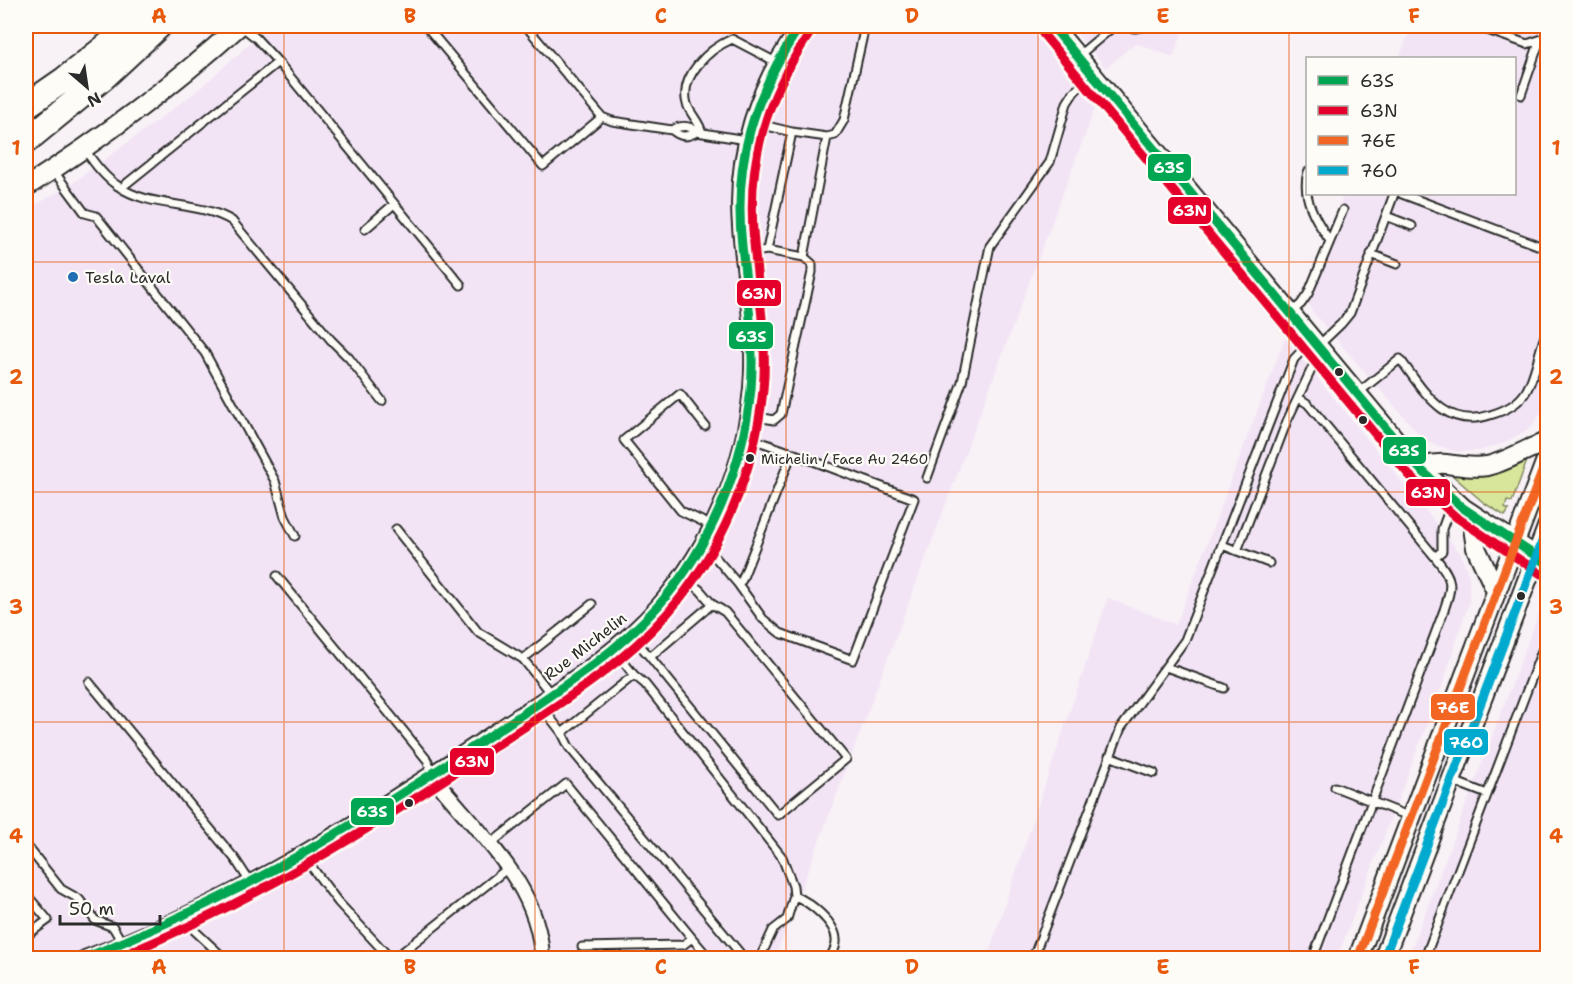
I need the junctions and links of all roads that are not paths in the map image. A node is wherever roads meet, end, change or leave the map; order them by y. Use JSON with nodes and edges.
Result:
{"nodes":[{"id":1,"x":132,"y":26,"type":"edge"},
{"id":2,"x":159,"y":26,"type":"edge"},
{"id":3,"x":240,"y":26,"type":"edge"},
{"id":4,"x":426,"y":26,"type":"edge"},
{"id":5,"x":526,"y":26,"type":"edge"},
{"id":6,"x":800,"y":26,"type":"edge"},
{"id":7,"x":865,"y":26,"type":"edge"},
{"id":8,"x":1052,"y":26,"type":"edge"},
{"id":9,"x":1114,"y":26,"type":"edge"},
{"id":10,"x":1121,"y":26,"type":"edge"},
{"id":11,"x":1147,"y":26,"type":"edge"},
{"id":12,"x":1476,"y":26,"type":"edge"},
{"id":13,"x":1544,"y":39,"type":"edge"},
{"id":14,"x":1078,"y":56,"type":"junction"},
{"id":15,"x":278,"y":62,"type":"junction"},
{"id":16,"x":776,"y":62,"type":"junction"},
{"id":17,"x":1093,"y":75,"type":"junction"},
{"id":18,"x":1521,"y":96,"type":"dead end"},
{"id":19,"x":26,"y":106,"type":"edge"},
{"id":20,"x":602,"y":117,"type":"junction"},
{"id":21,"x":750,"y":122,"type":"junction"},
{"id":22,"x":792,"y":132,"type":"junction"},
{"id":23,"x":700,"y":133,"type":"junction"},
{"id":24,"x":827,"y":137,"type":"junction"},
{"id":25,"x":746,"y":140,"type":"junction"},
{"id":26,"x":26,"y":141,"type":"edge"},
{"id":27,"x":84,"y":148,"type":"junction"},
{"id":28,"x":52,"y":170,"type":"junction"},
{"id":29,"x":26,"y":187,"type":"edge"},
{"id":30,"x":121,"y":188,"type":"junction"},
{"id":31,"x":1307,"y":195,"type":"edge"},
{"id":32,"x":1394,"y":195,"type":"edge"},
{"id":33,"x":1405,"y":195,"type":"edge"},
{"id":34,"x":394,"y":204,"type":"junction"},
{"id":35,"x":1343,"y":210,"type":"dead end"},
{"id":36,"x":1386,"y":216,"type":"junction"},
{"id":37,"x":1412,"y":226,"type":"dead end"},
{"id":38,"x":365,"y":229,"type":"dead end"},
{"id":39,"x":1330,"y":241,"type":"junction"},
{"id":40,"x":1548,"y":249,"type":"edge"},
{"id":41,"x":767,"y":250,"type":"junction"},
{"id":42,"x":742,"y":254,"type":"junction"},
{"id":43,"x":1371,"y":254,"type":"junction"},
{"id":44,"x":804,"y":257,"type":"junction"},
{"id":45,"x":1397,"y":264,"type":"dead end"},
{"id":46,"x":460,"y":285,"type":"dead end"},
{"id":47,"x":1290,"y":314,"type":"junction"},
{"id":48,"x":1547,"y":335,"type":"edge"},
{"id":49,"x":1317,"y":347,"type":"junction"},
{"id":50,"x":1357,"y":394,"type":"junction"},
{"id":51,"x":1299,"y":398,"type":"junction"},
{"id":52,"x":382,"y":401,"type":"dead end"},
{"id":53,"x":748,"y":415,"type":"junction"},
{"id":54,"x":705,"y":426,"type":"dead end"},
{"id":55,"x":744,"y":436,"type":"junction"},
{"id":56,"x":1548,"y":442,"type":"edge"},
{"id":57,"x":792,"y":453,"type":"junction"},
{"id":58,"x":1548,"y":455,"type":"edge"},
{"id":59,"x":1418,"y":467,"type":"junction"},
{"id":60,"x":927,"y":477,"type":"dead end"},
{"id":61,"x":1453,"y":500,"type":"junction"},
{"id":62,"x":1471,"y":514,"type":"junction"},
{"id":63,"x":1548,"y":525,"type":"edge"},
{"id":64,"x":712,"y":526,"type":"junction"},
{"id":65,"x":396,"y":529,"type":"dead end"},
{"id":66,"x":295,"y":536,"type":"dead end"},
{"id":67,"x":1514,"y":543,"type":"junction"},
{"id":68,"x":1222,"y":545,"type":"junction"},
{"id":69,"x":700,"y":548,"type":"junction"},
{"id":70,"x":1238,"y":551,"type":"junction"},
{"id":71,"x":1436,"y":558,"type":"junction"},
{"id":72,"x":1542,"y":561,"type":"edge"},
{"id":73,"x":1269,"y":563,"type":"dead end"},
{"id":74,"x":278,"y":576,"type":"dead end"},
{"id":75,"x":682,"y":576,"type":"junction"},
{"id":76,"x":738,"y":584,"type":"junction"},
{"id":77,"x":1496,"y":591,"type":"junction"},
{"id":78,"x":592,"y":604,"type":"dead end"},
{"id":79,"x":712,"y":604,"type":"junction"},
{"id":80,"x":630,"y":634,"type":"junction"},
{"id":81,"x":1548,"y":635,"type":"edge"},
{"id":82,"x":613,"y":649,"type":"junction"},
{"id":83,"x":650,"y":657,"type":"junction"},
{"id":84,"x":523,"y":659,"type":"junction"},
{"id":85,"x":1166,"y":668,"type":"junction"},
{"id":86,"x":634,"y":675,"type":"junction"},
{"id":87,"x":89,"y":682,"type":"dead end"},
{"id":88,"x":1224,"y":688,"type":"dead end"},
{"id":89,"x":550,"y":694,"type":"junction"},
{"id":90,"x":538,"y":702,"type":"junction"},
{"id":91,"x":562,"y":733,"type":"junction"},
{"id":92,"x":1109,"y":756,"type":"junction"},
{"id":93,"x":1154,"y":773,"type":"dead end"},
{"id":94,"x":431,"y":774,"type":"junction"},
{"id":95,"x":1451,"y":780,"type":"junction"},
{"id":96,"x":1335,"y":787,"type":"dead end"},
{"id":97,"x":1487,"y":794,"type":"junction"},
{"id":98,"x":1372,"y":802,"type":"junction"},
{"id":99,"x":1411,"y":817,"type":"junction"},
{"id":100,"x":26,"y":845,"type":"edge"},
{"id":101,"x":489,"y":845,"type":"junction"},
{"id":102,"x":302,"y":854,"type":"junction"},
{"id":103,"x":508,"y":868,"type":"junction"},
{"id":104,"x":250,"y":882,"type":"junction"},
{"id":105,"x":26,"y":894,"type":"edge"},
{"id":106,"x":794,"y":896,"type":"junction"},
{"id":107,"x":186,"y":916,"type":"junction"},
{"id":108,"x":26,"y":936,"type":"edge"},
{"id":109,"x":692,"y":938,"type":"junction"},
{"id":110,"x":123,"y":944,"type":"junction"},
{"id":111,"x":582,"y":947,"type":"dead end"},
{"id":112,"x":1426,"y":955,"type":"dead end"},
{"id":113,"x":85,"y":958,"type":"edge"},
{"id":114,"x":224,"y":958,"type":"edge"},
{"id":115,"x":390,"y":958,"type":"edge"},
{"id":116,"x":395,"y":958,"type":"edge"},
{"id":117,"x":542,"y":958,"type":"edge"},
{"id":118,"x":709,"y":958,"type":"edge"},
{"id":119,"x":744,"y":958,"type":"edge"},
{"id":120,"x":760,"y":958,"type":"edge"},
{"id":121,"x":830,"y":958,"type":"edge"},
{"id":122,"x":1033,"y":958,"type":"edge"},
{"id":123,"x":1313,"y":958,"type":"edge"},
{"id":124,"x":1358,"y":958,"type":"edge"},
{"id":125,"x":1384,"y":958,"type":"edge"}],
"edges":[{"from":1,"to":19,"type":"highway"},
{"from":2,"to":26,"type":"highway"},
{"from":3,"to":15,"type":"lane"},
{"from":3,"to":27,"type":"main road"},
{"from":4,"to":20,"type":"lane"},
{"from":5,"to":20,"type":"lane"},
{"from":6,"to":16,"type":"street","name":"Rue Michelin"},
{"from":7,"to":24,"type":"lane"},
{"from":8,"to":14,"type":"main road"},
{"from":9,"to":14,"type":"lane"},
{"from":10,"to":11,"type":"lane"},
{"from":12,"to":13,"type":"lane"},
{"from":13,"to":18,"type":"lane"},
{"from":14,"to":17,"type":"main road"},
{"from":15,"to":30,"type":"lane"},
{"from":15,"to":34,"type":"lane"},
{"from":16,"to":21,"type":"street","name":"Rue Michelin"},
{"from":16,"to":23,"type":"lane"},
{"from":17,"to":47,"type":"main road"},
{"from":17,"to":60,"type":"lane"},
{"from":20,"to":23,"type":"lane"},
{"from":21,"to":22,"type":"lane"},
{"from":21,"to":25,"type":"street","name":"Rue Michelin"},
{"from":22,"to":24,"type":"lane"},
{"from":22,"to":41,"type":"lane"},
{"from":23,"to":25,"type":"lane"},
{"from":24,"to":44,"type":"lane"},
{"from":25,"to":42,"type":"street","name":"Rue Michelin"},
{"from":27,"to":28,"type":"main road"},
{"from":27,"to":30,"type":"lane"},
{"from":28,"to":29,"type":"main road"},
{"from":28,"to":66,"type":"lane"},
{"from":30,"to":52,"type":"lane"},
{"from":31,"to":39,"type":"lane"},
{"from":32,"to":36,"type":"lane"},
{"from":33,"to":40,"type":"lane"},
{"from":34,"to":38,"type":"lane"},
{"from":34,"to":46,"type":"lane"},
{"from":35,"to":39,"type":"lane"},
{"from":36,"to":37,"type":"lane"},
{"from":36,"to":43,"type":"lane"},
{"from":39,"to":47,"type":"lane"},
{"from":41,"to":42,"type":"lane"},
{"from":41,"to":44,"type":"lane"},
{"from":42,"to":53,"type":"street","name":"Rue Michelin"},
{"from":43,"to":45,"type":"lane"},
{"from":43,"to":49,"type":"lane"},
{"from":44,"to":53,"type":"lane"},
{"from":47,"to":49,"type":"main road"},
{"from":48,"to":50,"type":"lane"},
{"from":49,"to":50,"type":"main road"},
{"from":49,"to":51,"type":"lane"},
{"from":49,"to":68,"type":"lane"},
{"from":50,"to":59,"type":"main road"},
{"from":51,"to":70,"type":"lane"},
{"from":51,"to":71,"type":"lane"},
{"from":53,"to":55,"type":"street","name":"Rue Michelin"},
{"from":54,"to":64,"type":"lane"},
{"from":55,"to":57,"type":"lane"},
{"from":55,"to":64,"type":"street","name":"Rue Michelin"},
{"from":56,"to":59,"type":"main road"},
{"from":57,"to":76,"type":"lane"},
{"from":57,"to":76,"type":"lane"},
{"from":58,"to":67,"type":"main road"},
{"from":59,"to":61,"type":"main road"},
{"from":61,"to":62,"type":"main road"},
{"from":61,"to":71,"type":"lane"},
{"from":62,"to":67,"type":"main road"},
{"from":62,"to":77,"type":"main road"},
{"from":63,"to":72,"type":"main road"},
{"from":64,"to":69,"type":"street","name":"Rue Michelin"},
{"from":65,"to":84,"type":"lane"},
{"from":67,"to":72,"type":"main road"},
{"from":67,"to":77,"type":"main road"},
{"from":68,"to":70,"type":"lane"},
{"from":68,"to":85,"type":"lane"},
{"from":69,"to":75,"type":"street","name":"Rue Michelin"},
{"from":69,"to":76,"type":"lane"},
{"from":70,"to":73,"type":"lane"},
{"from":71,"to":98,"type":"lane"},
{"from":72,"to":95,"type":"main road"},
{"from":74,"to":94,"type":"lane"},
{"from":75,"to":79,"type":"lane"},
{"from":75,"to":80,"type":"street","name":"Rue Michelin"},
{"from":77,"to":99,"type":"main road"},
{"from":78,"to":84,"type":"lane"},
{"from":79,"to":83,"type":"lane"},
{"from":79,"to":83,"type":"lane"},
{"from":80,"to":82,"type":"street","name":"Rue Michelin"},
{"from":80,"to":83,"type":"lane"},
{"from":81,"to":97,"type":"lane"},
{"from":82,"to":86,"type":"lane"},
{"from":82,"to":89,"type":"street","name":"Rue Michelin"},
{"from":84,"to":89,"type":"lane"},
{"from":85,"to":88,"type":"lane"},
{"from":85,"to":92,"type":"lane"},
{"from":86,"to":91,"type":"lane"},
{"from":86,"to":106,"type":"lane"},
{"from":87,"to":104,"type":"lane"},
{"from":89,"to":90,"type":"street","name":"Rue Michelin"},
{"from":90,"to":91,"type":"lane"},
{"from":90,"to":94,"type":"street","name":"Rue Michelin"},
{"from":91,"to":119,"type":"lane"},
{"from":92,"to":93,"type":"lane"},
{"from":92,"to":122,"type":"lane"},
{"from":94,"to":101,"type":"street"},
{"from":94,"to":102,"type":"street","name":"Rue Michelin"},
{"from":95,"to":97,"type":"lane"},
{"from":95,"to":125,"type":"main road"},
{"from":96,"to":98,"type":"lane"},
{"from":97,"to":112,"type":"lane"},
{"from":98,"to":99,"type":"lane"},
{"from":98,"to":123,"type":"lane"},
{"from":99,"to":124,"type":"main road"},
{"from":100,"to":110,"type":"lane"},
{"from":101,"to":103,"type":"street"},
{"from":101,"to":109,"type":"lane"},
{"from":102,"to":104,"type":"street","name":"Rue Michelin"},
{"from":102,"to":115,"type":"lane"},
{"from":103,"to":116,"type":"lane"},
{"from":103,"to":117,"type":"street"},
{"from":104,"to":107,"type":"street","name":"Rue Michelin"},
{"from":105,"to":108,"type":"lane"},
{"from":106,"to":120,"type":"lane"},
{"from":106,"to":121,"type":"lane"},
{"from":107,"to":110,"type":"street","name":"Rue Michelin"},
{"from":107,"to":114,"type":"lane"},
{"from":109,"to":111,"type":"lane"},
{"from":109,"to":118,"type":"lane"},
{"from":110,"to":113,"type":"street","name":"Rue Michelin"}]}
